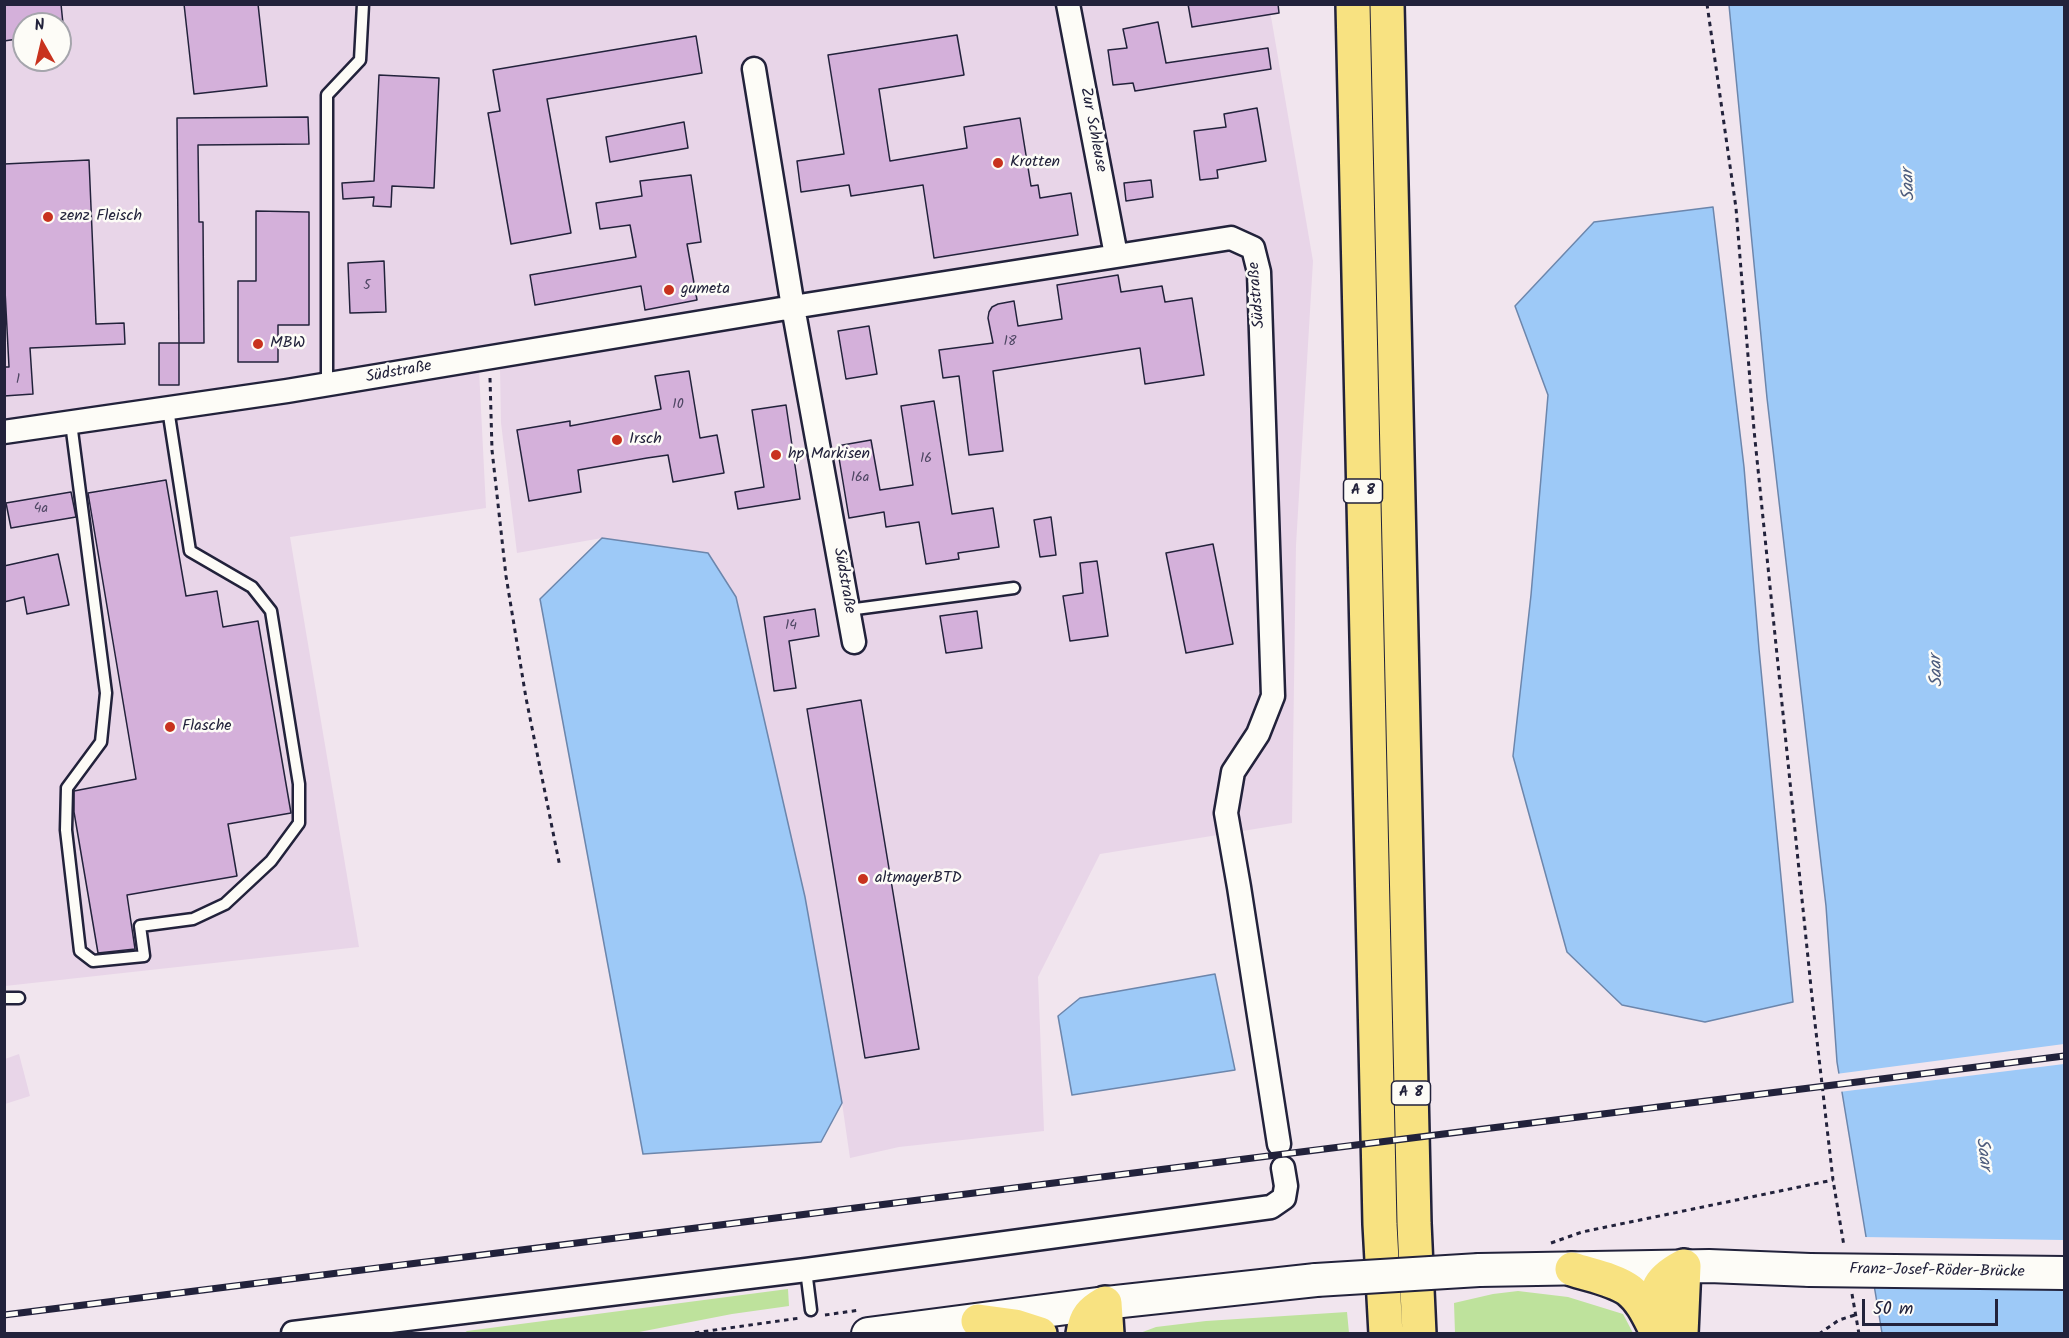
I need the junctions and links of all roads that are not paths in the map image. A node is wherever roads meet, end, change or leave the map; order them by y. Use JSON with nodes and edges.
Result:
{"nodes":[{"id":1,"x":363,"y":4,"type":"edge"},
{"id":2,"x":1068,"y":4,"type":"edge"},
{"id":3,"x":1353,"y":4,"type":"edge"},
{"id":4,"x":1387,"y":4,"type":"edge"},
{"id":5,"x":754,"y":69,"type":"dead end"},
{"id":6,"x":1116,"y":255,"type":"junction"},
{"id":7,"x":793,"y":307,"type":"junction"},
{"id":8,"x":327,"y":385,"type":"junction"},
{"id":9,"x":168,"y":409,"type":"junction"},
{"id":10,"x":71,"y":423,"type":"junction"},
{"id":11,"x":4,"y":432,"type":"edge"},
{"id":12,"x":1014,"y":588,"type":"dead end"},
{"id":13,"x":848,"y":610,"type":"junction"},
{"id":14,"x":854,"y":642,"type":"dead end"},
{"id":15,"x":4,"y":998,"type":"edge"},
{"id":16,"x":19,"y":998,"type":"dead end"},
{"id":17,"x":1279,"y":1144,"type":"dead end"},
{"id":18,"x":1283,"y":1168,"type":"dead end"},
{"id":19,"x":1684,"y":1266,"type":"junction"},
{"id":20,"x":1572,"y":1269,"type":"junction"},
{"id":21,"x":806,"y":1270,"type":"junction"},
{"id":22,"x":2064,"y":1273,"type":"edge"},
{"id":23,"x":811,"y":1310,"type":"dead end"},
{"id":24,"x":1106,"y":1318,"type":"edge"},
{"id":25,"x":978,"y":1320,"type":"junction"},
{"id":26,"x":294,"y":1333,"type":"edge"},
{"id":27,"x":868,"y":1334,"type":"edge"},
{"id":28,"x":1040,"y":1334,"type":"edge"},
{"id":29,"x":1083,"y":1334,"type":"edge"},
{"id":30,"x":1386,"y":1334,"type":"edge"},
{"id":31,"x":1419,"y":1334,"type":"edge"},
{"id":32,"x":1658,"y":1334,"type":"edge"},
{"id":33,"x":1681,"y":1334,"type":"edge"}],
"edges":[{"from":1,"to":8,"type":"lane"},
{"from":2,"to":6,"type":"street","name":"Zur Schleuse"},
{"from":3,"to":30,"type":"highway","number":"A 8"},
{"from":4,"to":31,"type":"highway","number":"A 8"},
{"from":5,"to":7,"type":"street","name":"Südstraße"},
{"from":6,"to":7,"type":"street","name":"Südstraße"},
{"from":6,"to":17,"type":"street","name":"Südstraße"},
{"from":7,"to":8,"type":"street","name":"Südstraße"},
{"from":7,"to":13,"type":"street","name":"Südstraße"},
{"from":8,"to":9,"type":"street","name":"Südstraße"},
{"from":9,"to":10,"type":"street","name":"Südstraße"},
{"from":9,"to":10,"type":"lane"},
{"from":10,"to":11,"type":"street","name":"Südstraße"},
{"from":12,"to":13,"type":"lane"},
{"from":13,"to":14,"type":"street","name":"Südstraße"},
{"from":15,"to":16,"type":"lane"},
{"from":18,"to":21,"type":"street"},
{"from":19,"to":20,"type":"main road","name":"Franz-Josef-Röder-Brücke"},
{"from":19,"to":22,"type":"main road","name":"Franz-Josef-Röder-Brücke","bridge":true},
{"from":19,"to":32,"type":"highway"},
{"from":19,"to":33,"type":"highway"},
{"from":20,"to":24,"type":"main road","name":"Franz-Josef-Röder-Brücke","bridge":true},
{"from":20,"to":32,"type":"highway"},
{"from":21,"to":23,"type":"lane"},
{"from":21,"to":26,"type":"street"},
{"from":24,"to":25,"type":"main road","name":"Franz-Josef-Röder-Brücke"},
{"from":24,"to":29,"type":"highway"},
{"from":25,"to":27,"type":"main road","name":"Franz-Josef-Röder-Brücke"},
{"from":25,"to":28,"type":"highway"}]}
